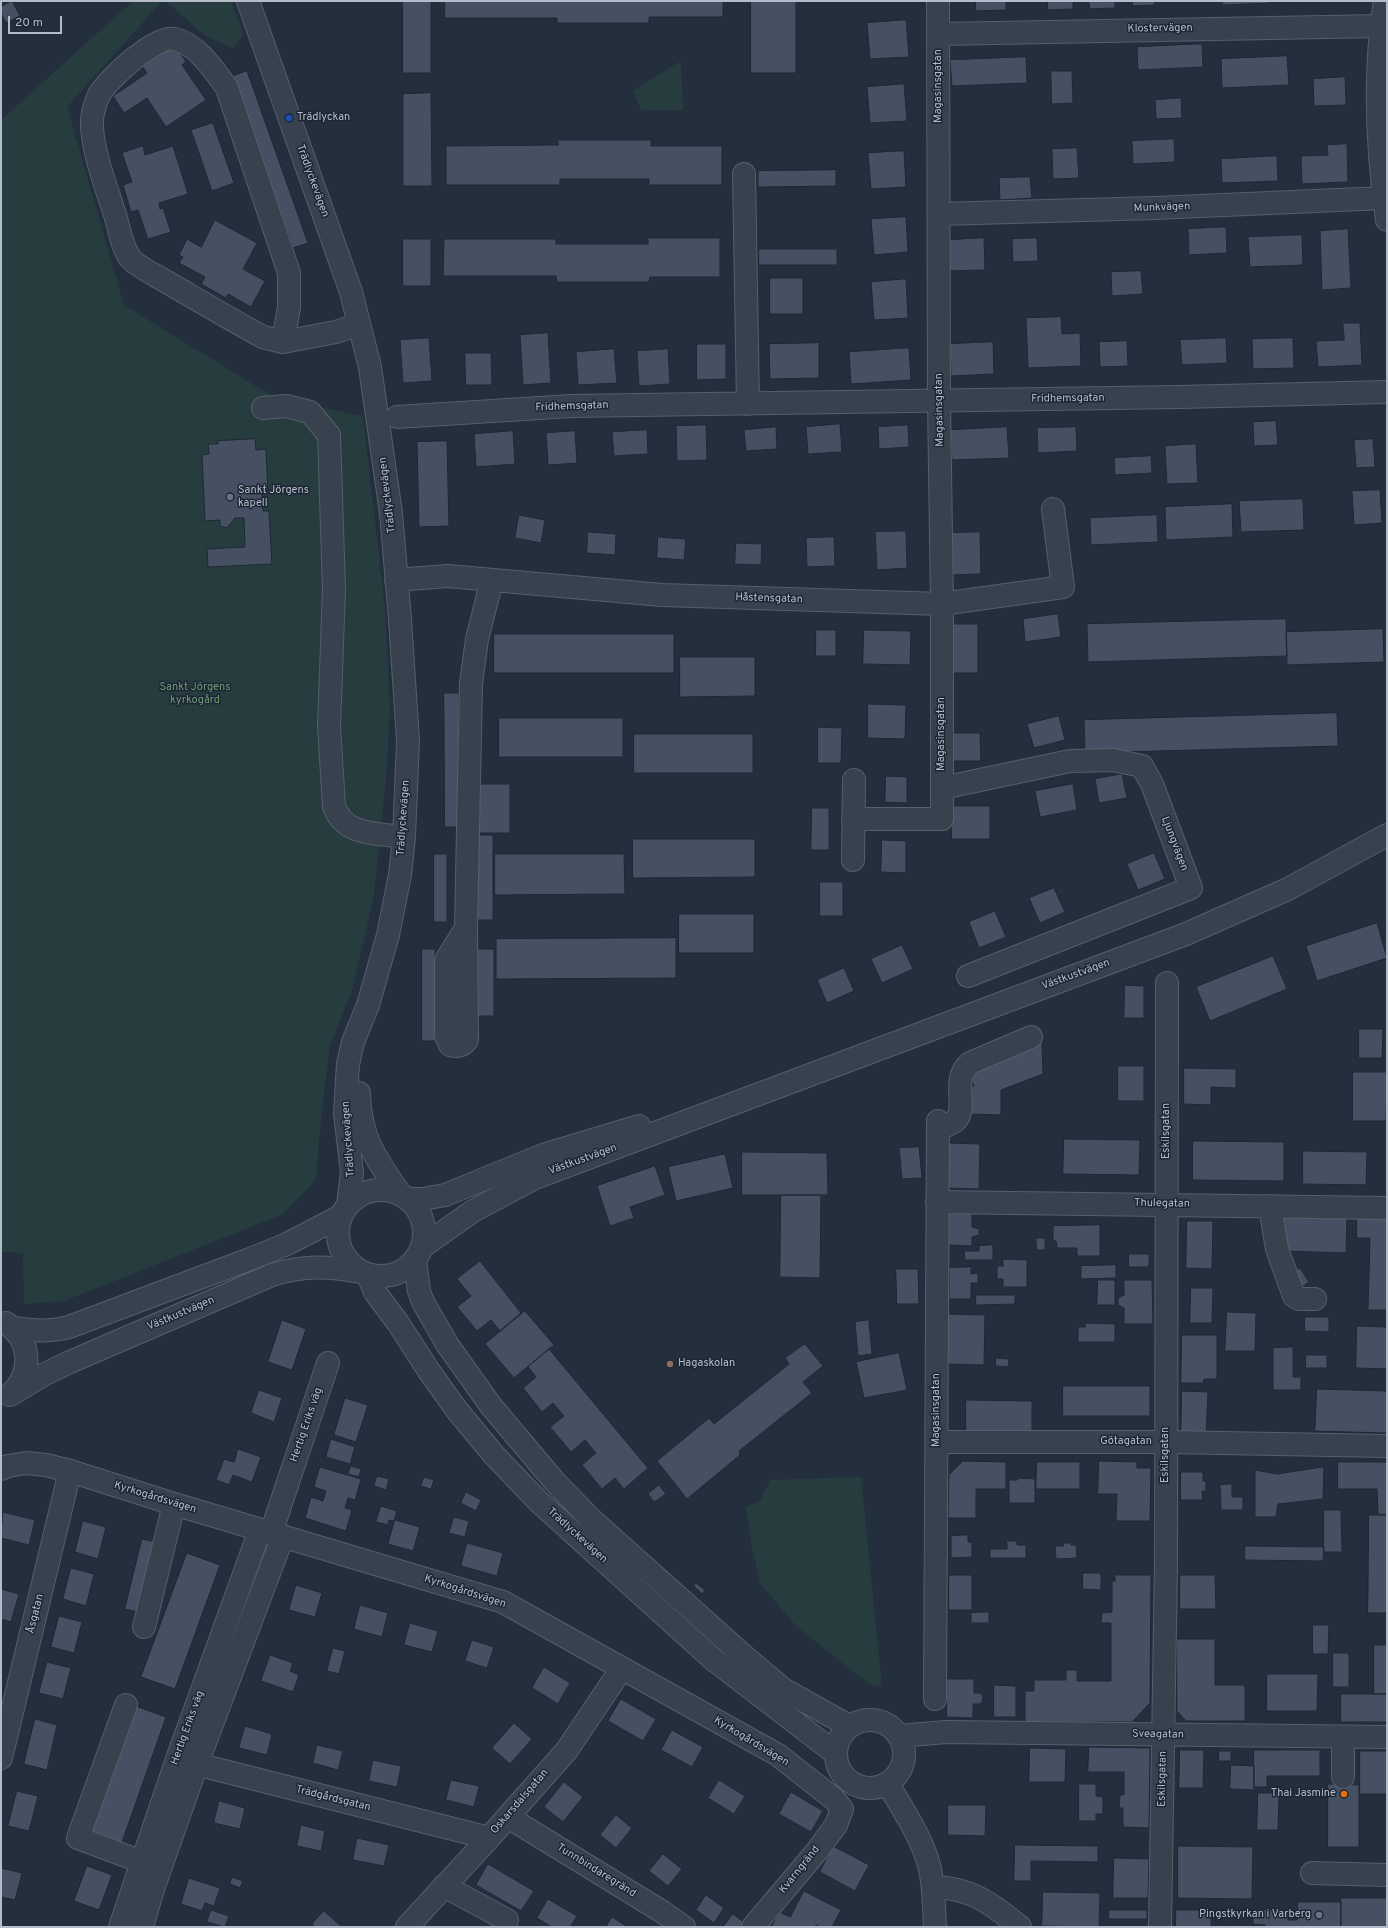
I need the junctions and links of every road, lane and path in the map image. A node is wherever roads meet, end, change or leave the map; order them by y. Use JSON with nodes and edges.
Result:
{"nodes":[{"id":1,"x":248,"y":1,"type":"edge"},
{"id":2,"x":938,"y":1,"type":"edge"},
{"id":3,"x":1385,"y":1,"type":"edge"},
{"id":4,"x":1381,"y":26,"type":"junction"},
{"id":5,"x":938,"y":34,"type":"junction"},
{"id":6,"x":744,"y":174,"type":"dead end"},
{"id":7,"x":1384,"y":198,"type":"junction"},
{"id":8,"x":939,"y":214,"type":"junction"},
{"id":9,"x":1387,"y":220,"type":"edge"},
{"id":10,"x":359,"y":324,"type":"junction"},
{"id":11,"x":283,"y":342,"type":"junction"},
{"id":12,"x":1387,"y":392,"type":"edge"},
{"id":13,"x":939,"y":401,"type":"junction"},
{"id":14,"x":748,"y":404,"type":"junction"},
{"id":15,"x":263,"y":408,"type":"dead end"},
{"id":16,"x":397,"y":417,"type":"dead end"},
{"id":17,"x":1054,"y":509,"type":"dead end"},
{"id":18,"x":396,"y":580,"type":"junction"},
{"id":19,"x":492,"y":580,"type":"junction"},
{"id":20,"x":942,"y":604,"type":"junction"},
{"id":21,"x":854,"y":780,"type":"dead end"},
{"id":22,"x":942,"y":788,"type":"junction"},
{"id":23,"x":853,"y":819,"type":"junction"},
{"id":24,"x":404,"y":836,"type":"junction"},
{"id":25,"x":1382,"y":838,"type":"edge"},
{"id":26,"x":853,"y":860,"type":"dead end"},
{"id":27,"x":466,"y":928,"type":"dead end"},
{"id":28,"x":968,"y":976,"type":"dead end"},
{"id":29,"x":1167,"y":983,"type":"dead end"},
{"id":30,"x":368,"y":1004,"type":"junction"},
{"id":31,"x":1031,"y":1037,"type":"dead end"},
{"id":32,"x":756,"y":1095,"type":"junction"},
{"id":33,"x":404,"y":1197,"type":"junction"},
{"id":34,"x":937,"y":1202,"type":"junction"},
{"id":35,"x":1167,"y":1204,"type":"junction"},
{"id":36,"x":1270,"y":1206,"type":"junction"},
{"id":37,"x":1387,"y":1208,"type":"edge"},
{"id":38,"x":344,"y":1210,"type":"junction"},
{"id":39,"x":418,"y":1254,"type":"junction"},
{"id":40,"x":364,"y":1273,"type":"junction"},
{"id":41,"x":1315,"y":1299,"type":"dead end"},
{"id":42,"x":7,"y":1325,"type":"edge"},
{"id":43,"x":328,"y":1363,"type":"dead end"},
{"id":44,"x":6,"y":1397,"type":"edge"},
{"id":45,"x":937,"y":1442,"type":"junction"},
{"id":46,"x":1166,"y":1442,"type":"junction"},
{"id":47,"x":1387,"y":1446,"type":"edge"},
{"id":48,"x":1,"y":1469,"type":"edge"},
{"id":49,"x":70,"y":1471,"type":"junction"},
{"id":50,"x":174,"y":1504,"type":"junction"},
{"id":51,"x":271,"y":1533,"type":"junction"},
{"id":52,"x":144,"y":1627,"type":"dead end"},
{"id":53,"x":622,"y":1668,"type":"junction"},
{"id":54,"x":935,"y":1699,"type":"dead end"},
{"id":55,"x":126,"y":1705,"type":"dead end"},
{"id":56,"x":849,"y":1726,"type":"junction"},
{"id":57,"x":1164,"y":1735,"type":"junction"},
{"id":58,"x":899,"y":1736,"type":"junction"},
{"id":59,"x":1343,"y":1737,"type":"junction"},
{"id":60,"x":1387,"y":1738,"type":"edge"},
{"id":61,"x":835,"y":1753,"type":"junction"},
{"id":62,"x":1,"y":1758,"type":"edge"},
{"id":63,"x":187,"y":1762,"type":"junction"},
{"id":64,"x":1343,"y":1777,"type":"dead end"},
{"id":65,"x":888,"y":1784,"type":"junction"},
{"id":66,"x":842,"y":1809,"type":"joint"},
{"id":67,"x":508,"y":1817,"type":"junction"},
{"id":68,"x":489,"y":1838,"type":"junction"},
{"id":69,"x":142,"y":1862,"type":"junction"},
{"id":70,"x":1312,"y":1873,"type":"dead end"},
{"id":71,"x":1387,"y":1875,"type":"edge"},
{"id":72,"x":444,"y":1886,"type":"junction"},
{"id":73,"x":933,"y":1887,"type":"junction"},
{"id":74,"x":507,"y":1920,"type":"dead end"},
{"id":75,"x":120,"y":1927,"type":"edge"},
{"id":76,"x":142,"y":1927,"type":"edge"},
{"id":77,"x":407,"y":1927,"type":"edge"},
{"id":78,"x":684,"y":1927,"type":"edge"},
{"id":79,"x":753,"y":1927,"type":"edge"},
{"id":80,"x":935,"y":1927,"type":"edge"},
{"id":81,"x":1020,"y":1927,"type":"edge"},
{"id":82,"x":1160,"y":1927,"type":"edge"}],
"edges":[{"from":1,"to":10,"type":"street","name":"Trädlyckevägen"},
{"from":2,"to":5,"type":"street","name":"Magasinsgatan"},
{"from":3,"to":4,"type":"street"},
{"from":4,"to":5,"type":"street","name":"Klostervägen"},
{"from":4,"to":7,"type":"street"},
{"from":5,"to":8,"type":"street","name":"Magasinsgatan"},
{"from":6,"to":14,"type":"street"},
{"from":7,"to":8,"type":"street","name":"Munkvägen"},
{"from":7,"to":9,"type":"street"},
{"from":8,"to":13,"type":"street","name":"Magasinsgatan"},
{"from":10,"to":11,"type":"street"},
{"from":10,"to":18,"type":"street","name":"Trädlyckevägen"},
{"from":11,"to":11,"type":"street"},
{"from":12,"to":13,"type":"street","name":"Fridhemsgatan"},
{"from":13,"to":14,"type":"street","name":"Fridhemsgatan"},
{"from":13,"to":20,"type":"street","name":"Magasinsgatan"},
{"from":14,"to":16,"type":"street","name":"Fridhemsgatan"},
{"from":15,"to":24,"type":"street"},
{"from":17,"to":20,"type":"street","name":"Håstensgatan"},
{"from":18,"to":19,"type":"street","name":"Håstensgatan"},
{"from":18,"to":24,"type":"street","name":"Trädlyckevägen"},
{"from":19,"to":20,"type":"street","name":"Håstensgatan"},
{"from":19,"to":27,"type":"street"},
{"from":20,"to":22,"type":"street","name":"Magasinsgatan"},
{"from":21,"to":23,"type":"street"},
{"from":22,"to":23,"type":"street","name":"Magasinsgatan"},
{"from":22,"to":28,"type":"street","name":"Ljungvägen"},
{"from":23,"to":26,"type":"street"},
{"from":24,"to":30,"type":"street","name":"Trädlyckevägen"},
{"from":25,"to":32,"type":"street","name":"Västkustvägen"},
{"from":29,"to":35,"type":"street","name":"Eskilsgatan"},
{"from":30,"to":33,"type":"street","name":"Trädlyckevägen"},
{"from":30,"to":38,"type":"street","name":"Trädlyckevägen"},
{"from":31,"to":34,"type":"street","name":"Magasinsgatan"},
{"from":32,"to":33,"type":"street","name":"Västkustvägen"},
{"from":32,"to":39,"type":"street","name":"Västkustvägen"},
{"from":33,"to":38,"type":"street"},
{"from":33,"to":39,"type":"street"},
{"from":34,"to":35,"type":"street","name":"Thulegatan"},
{"from":34,"to":45,"type":"street","name":"Magasinsgatan"},
{"from":35,"to":36,"type":"street","name":"Thulegatan"},
{"from":35,"to":46,"type":"street","name":"Eskilsgatan"},
{"from":36,"to":37,"type":"street","name":"Thulegatan"},
{"from":36,"to":41,"type":"street"},
{"from":38,"to":40,"type":"street"},
{"from":38,"to":42,"type":"street"},
{"from":39,"to":40,"type":"street"},
{"from":39,"to":56,"type":"street","name":"Trädlyckevägen"},
{"from":40,"to":44,"type":"street","name":"Västkustvägen"},
{"from":40,"to":61,"type":"street","name":"Trädlyckevägen"},
{"from":42,"to":44,"type":"street"},
{"from":43,"to":51,"type":"street","name":"Hertig Eriks väg"},
{"from":45,"to":46,"type":"street","name":"Götagatan"},
{"from":45,"to":54,"type":"street","name":"Magasinsgatan"},
{"from":46,"to":47,"type":"street","name":"Götagatan"},
{"from":46,"to":57,"type":"street","name":"Eskilsgatan"},
{"from":48,"to":49,"type":"street","name":"Kyrkogårdsvägen"},
{"from":49,"to":50,"type":"street","name":"Kyrkogårdsvägen"},
{"from":49,"to":62,"type":"street","name":"Åsgatan"},
{"from":50,"to":51,"type":"street","name":"Kyrkogårdsvägen"},
{"from":50,"to":52,"type":"street"},
{"from":51,"to":53,"type":"street","name":"Kyrkogårdsvägen"},
{"from":51,"to":63,"type":"street","name":"Hertig Eriks väg"},
{"from":53,"to":66,"type":"street","name":"Kyrkogårdsvägen"},
{"from":53,"to":67,"type":"street","name":"Oskarsdalsgatan"},
{"from":55,"to":69,"type":"street"},
{"from":56,"to":58,"type":"street"},
{"from":56,"to":61,"type":"street"},
{"from":57,"to":58,"type":"street","name":"Sveagatan"},
{"from":57,"to":59,"type":"street","name":"Sveagatan"},
{"from":57,"to":82,"type":"street","name":"Eskilsgatan"},
{"from":58,"to":65,"type":"street"},
{"from":59,"to":60,"type":"street","name":"Sveagatan"},
{"from":59,"to":64,"type":"street"},
{"from":61,"to":65,"type":"street"},
{"from":63,"to":68,"type":"street","name":"Trädgårdsgatan"},
{"from":63,"to":69,"type":"street","name":"Hertig Eriks väg"},
{"from":63,"to":76,"type":"street","name":"Hertig Eriks väg"},
{"from":65,"to":73,"type":"street"},
{"from":66,"to":79,"type":"street","name":"Kvarngränd"},
{"from":67,"to":68,"type":"street","name":"Oskarsdalsgatan"},
{"from":67,"to":78,"type":"street","name":"Tunnbindaregränd"},
{"from":68,"to":72,"type":"street","name":"Oskarsdalsgatan"},
{"from":69,"to":75,"type":"street","name":"Hertig Eriks väg"},
{"from":70,"to":71,"type":"street"},
{"from":72,"to":74,"type":"street"},
{"from":72,"to":77,"type":"street","name":"Oskarsdalsgatan"},
{"from":73,"to":80,"type":"street"},
{"from":73,"to":81,"type":"street"}]}
